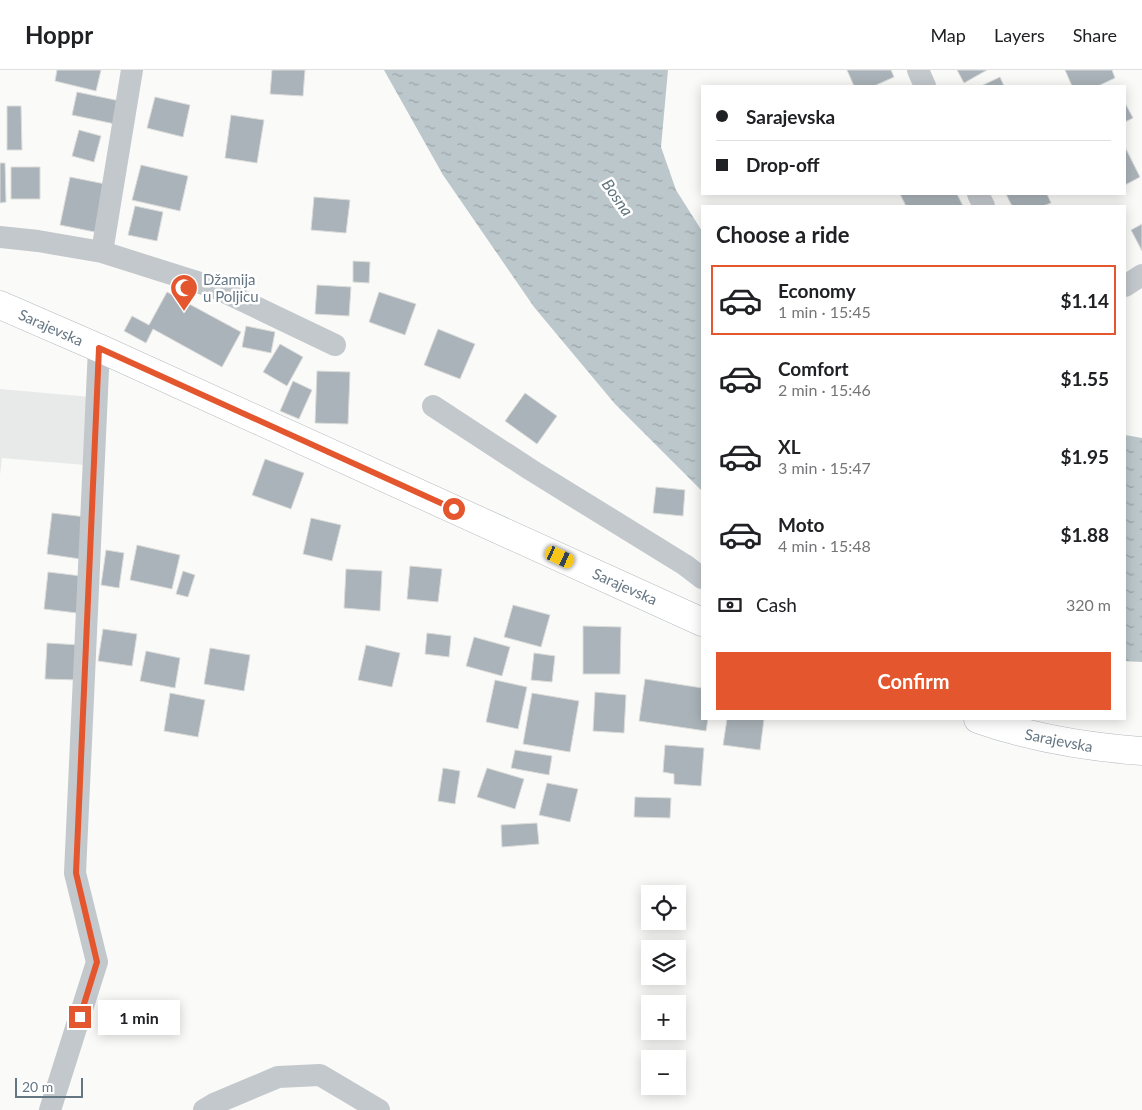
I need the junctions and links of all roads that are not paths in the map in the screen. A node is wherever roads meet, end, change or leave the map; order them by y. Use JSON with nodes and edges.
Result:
{"nodes":[{"id":1,"x":132,"y":70,"type":"edge"},
{"id":2,"x":918,"y":70,"type":"edge"},
{"id":3,"x":926,"y":85,"type":"edge"},
{"id":4,"x":0,"y":237,"type":"edge"},
{"id":5,"x":102,"y":252,"type":"junction"},
{"id":6,"x":1142,"y":275,"type":"edge"},
{"id":7,"x":1126,"y":285,"type":"edge"},
{"id":8,"x":0,"y":304,"type":"edge"},
{"id":9,"x":334,"y":345,"type":"dead end"},
{"id":10,"x":99,"y":348,"type":"junction"},
{"id":11,"x":433,"y":406,"type":"dead end"},
{"id":12,"x":701,"y":577,"type":"edge"},
{"id":13,"x":701,"y":622,"type":"edge"},
{"id":14,"x":981,"y":720,"type":"edge"},
{"id":15,"x":1142,"y":751,"type":"edge"},
{"id":16,"x":50,"y":1110,"type":"edge"},
{"id":17,"x":204,"y":1110,"type":"edge"},
{"id":18,"x":379,"y":1110,"type":"edge"}],
"edges":[{"from":1,"to":5,"type":"street"},
{"from":2,"to":3,"type":"street"},
{"from":4,"to":5,"type":"street"},
{"from":5,"to":9,"type":"street"},
{"from":6,"to":7,"type":"street"},
{"from":8,"to":10,"type":"main road","name":"Sarajevska"},
{"from":10,"to":13,"type":"main road","name":"Sarajevska"},
{"from":10,"to":16,"type":"street"},
{"from":11,"to":12,"type":"street"},
{"from":14,"to":15,"type":"main road","name":"Sarajevska"},
{"from":17,"to":18,"type":"street"}]}
